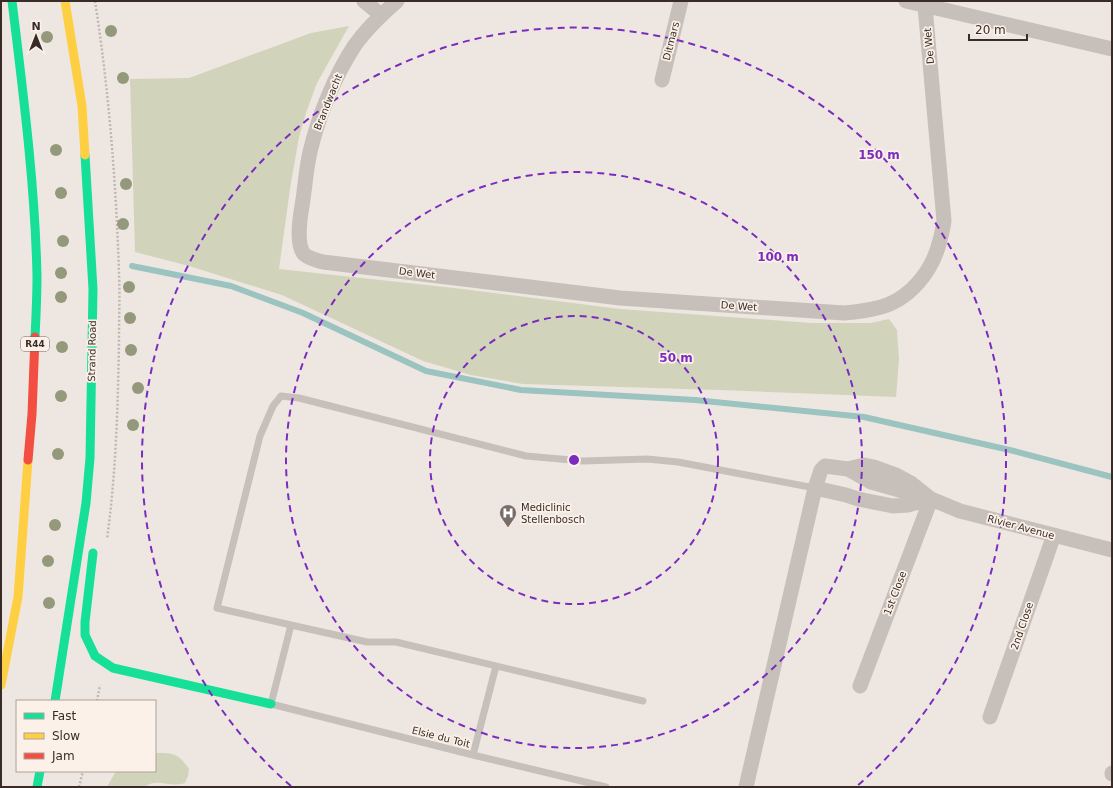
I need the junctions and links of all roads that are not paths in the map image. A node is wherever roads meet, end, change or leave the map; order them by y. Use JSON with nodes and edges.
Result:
{"nodes":[{"id":1,"x":12,"y":1,"type":"edge"},
{"id":2,"x":65,"y":1,"type":"edge"},
{"id":3,"x":364,"y":1,"type":"edge"},
{"id":4,"x":397,"y":1,"type":"edge"},
{"id":5,"x":681,"y":1,"type":"edge"},
{"id":6,"x":906,"y":1,"type":"edge"},
{"id":7,"x":925,"y":6,"type":"junction"},
{"id":8,"x":381,"y":15,"type":"junction"},
{"id":9,"x":1112,"y":49,"type":"edge"},
{"id":10,"x":662,"y":80,"type":"dead end"},
{"id":11,"x":300,"y":222,"type":"joint"},
{"id":12,"x":92,"y":363,"type":"junction"},
{"id":13,"x":100,"y":424,"type":"dead end"},
{"id":14,"x":815,"y":488,"type":"junction"},
{"id":15,"x":931,"y":499,"type":"junction"},
{"id":16,"x":1054,"y":535,"type":"junction"},
{"id":17,"x":94,"y":544,"type":"dead end"},
{"id":18,"x":1112,"y":550,"type":"edge"},
{"id":19,"x":291,"y":625,"type":"junction"},
{"id":20,"x":496,"y":666,"type":"junction"},
{"id":21,"x":1,"y":685,"type":"edge"},
{"id":22,"x":860,"y":686,"type":"dead end"},
{"id":23,"x":55,"y":700,"type":"edge"},
{"id":24,"x":643,"y":701,"type":"dead end"},
{"id":25,"x":271,"y":704,"type":"junction"},
{"id":26,"x":990,"y":717,"type":"dead end"},
{"id":27,"x":474,"y":755,"type":"junction"},
{"id":28,"x":40,"y":772,"type":"edge"},
{"id":29,"x":37,"y":787,"type":"edge"},
{"id":30,"x":606,"y":787,"type":"edge"},
{"id":31,"x":746,"y":787,"type":"edge"}],
"edges":[{"from":1,"to":21,"type":"main road","number":"R44"},
{"from":2,"to":12,"type":"main road","name":"Strand Road"},
{"from":3,"to":8,"type":"street"},
{"from":4,"to":8,"type":"street","name":"Brandwacht"},
{"from":5,"to":10,"type":"street","name":"Ditmars"},
{"from":6,"to":7,"type":"street"},
{"from":7,"to":9,"type":"street"},
{"from":7,"to":11,"type":"street","name":"De Wet"},
{"from":8,"to":11,"type":"street","name":"Brandwacht"},
{"from":12,"to":13,"type":"main road"},
{"from":12,"to":23,"type":"main road","name":"Strand Road"},
{"from":14,"to":15,"type":"street"},
{"from":14,"to":15,"type":"street","name":"Rivier Avenue"},
{"from":14,"to":19,"type":"lane"},
{"from":14,"to":31,"type":"street"},
{"from":15,"to":16,"type":"street","name":"Rivier Avenue"},
{"from":15,"to":22,"type":"street","name":"1st Close"},
{"from":16,"to":18,"type":"street","name":"Rivier Avenue"},
{"from":16,"to":26,"type":"street","name":"2nd Close"},
{"from":17,"to":25,"type":"main road"},
{"from":19,"to":20,"type":"lane"},
{"from":19,"to":25,"type":"lane"},
{"from":20,"to":24,"type":"lane"},
{"from":20,"to":27,"type":"lane"},
{"from":25,"to":27,"type":"lane","name":"Elsie du Toit"},
{"from":27,"to":30,"type":"lane","name":"Elsie du Toit"},
{"from":28,"to":29,"type":"main road"}]}
